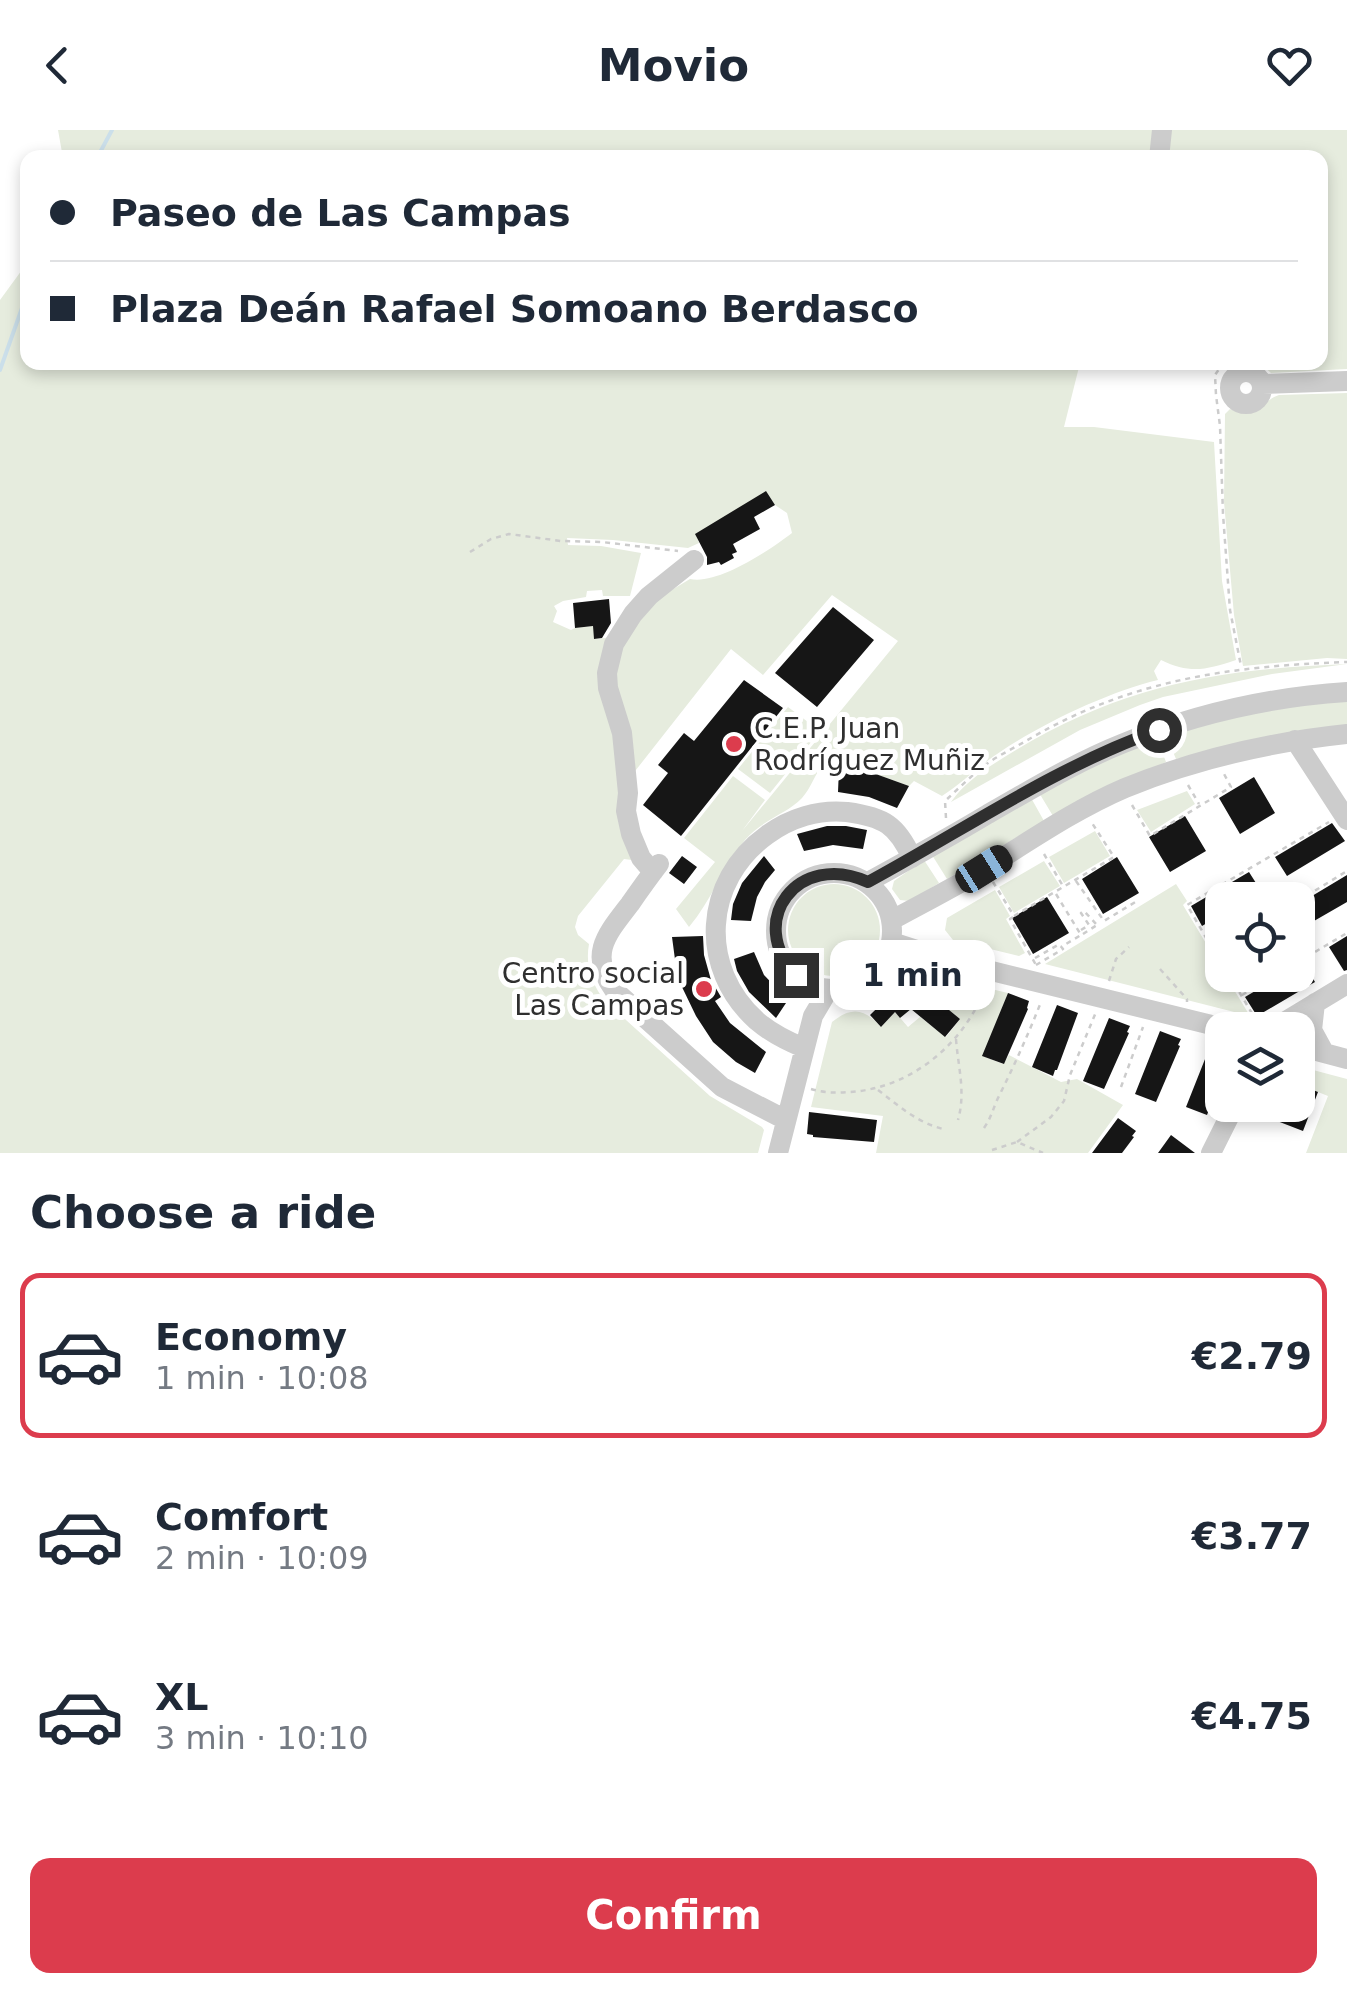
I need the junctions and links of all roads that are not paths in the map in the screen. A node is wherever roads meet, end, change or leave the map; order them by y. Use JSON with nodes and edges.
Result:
{"nodes":[{"id":1,"x":1243,"y":370,"type":"edge"},
{"id":2,"x":1347,"y":381,"type":"edge"},
{"id":3,"x":694,"y":560,"type":"road end"},
{"id":4,"x":1347,"y":692,"type":"edge"},
{"id":5,"x":1345,"y":734,"type":"edge"},
{"id":6,"x":1295,"y":740,"type":"junction"},
{"id":7,"x":1319,"y":774,"type":"junction"},
{"id":8,"x":1344,"y":809,"type":"edge"},
{"id":9,"x":912,"y":858,"type":"junction"},
{"id":10,"x":868,"y":882,"type":"junction"},
{"id":11,"x":892,"y":931,"type":"junction"},
{"id":12,"x":1347,"y":984,"type":"edge"},
{"id":13,"x":821,"y":987,"type":"junction"},
{"id":14,"x":1315,"y":1003,"type":"junction"},
{"id":15,"x":1300,"y":1012,"type":"edge"},
{"id":16,"x":1205,"y":1023,"type":"edge"},
{"id":17,"x":804,"y":1048,"type":"junction"},
{"id":18,"x":1315,"y":1050,"type":"edge"},
{"id":19,"x":1324,"y":1052,"type":"junction"},
{"id":20,"x":1347,"y":1059,"type":"edge"},
{"id":21,"x":786,"y":1120,"type":"junction"},
{"id":22,"x":1226,"y":1122,"type":"edge"},
{"id":23,"x":778,"y":1153,"type":"edge"},
{"id":24,"x":1211,"y":1153,"type":"edge"}],
"edges":[{"from":1,"to":2,"type":"street"},
{"from":3,"to":21,"type":"street"},
{"from":4,"to":9,"type":"street"},
{"from":5,"to":6,"type":"street"},
{"from":5,"to":7,"type":"street"},
{"from":6,"to":7,"type":"street"},
{"from":6,"to":11,"type":"street"},
{"from":7,"to":8,"type":"street"},
{"from":9,"to":10,"type":"street"},
{"from":9,"to":17,"type":"street"},
{"from":10,"to":11,"type":"street"},
{"from":10,"to":13,"type":"street"},
{"from":11,"to":13,"type":"street"},
{"from":11,"to":16,"type":"street"},
{"from":12,"to":14,"type":"street"},
{"from":13,"to":17,"type":"street"},
{"from":14,"to":15,"type":"street"},
{"from":14,"to":19,"type":"street"},
{"from":17,"to":21,"type":"street"},
{"from":18,"to":19,"type":"street"},
{"from":19,"to":20,"type":"street"},
{"from":21,"to":23,"type":"street"},
{"from":22,"to":24,"type":"street"}]}
